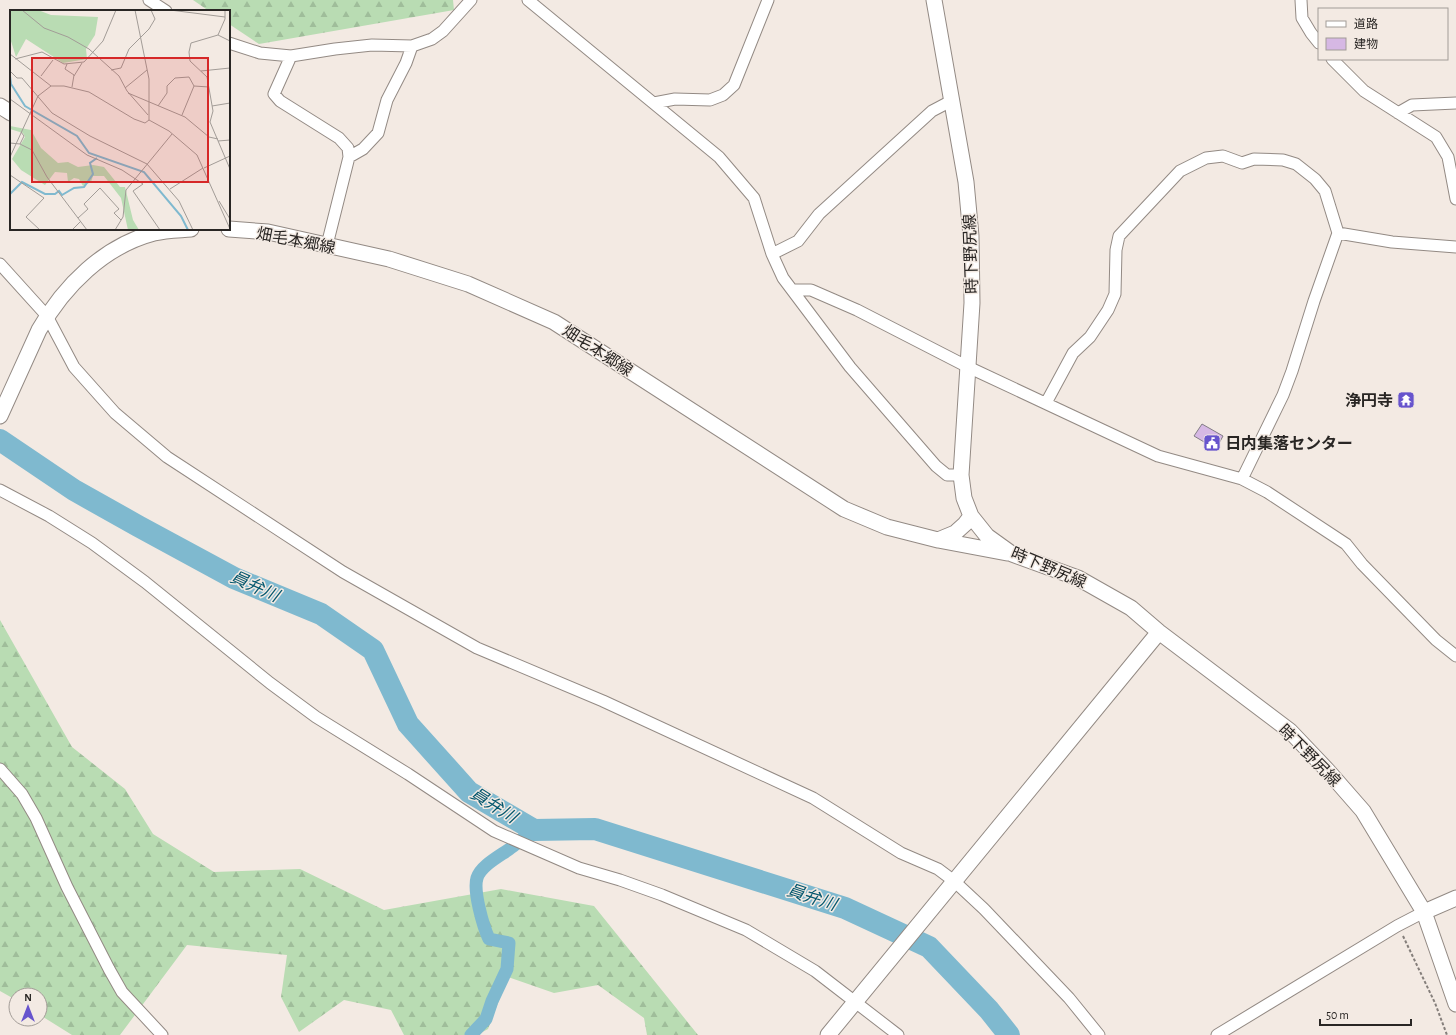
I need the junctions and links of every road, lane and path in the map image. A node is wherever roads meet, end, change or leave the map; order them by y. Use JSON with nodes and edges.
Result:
{"nodes":[{"id":1,"x":149,"y":0,"type":"edge"},
{"id":2,"x":471,"y":0,"type":"edge"},
{"id":3,"x":528,"y":0,"type":"edge"},
{"id":4,"x":768,"y":0,"type":"edge"},
{"id":5,"x":934,"y":0,"type":"edge"},
{"id":6,"x":1301,"y":0,"type":"edge"},
{"id":7,"x":164,"y":10,"type":"edge"},
{"id":8,"x":1318,"y":42,"type":"edge"},
{"id":9,"x":230,"y":43,"type":"edge"},
{"id":10,"x":412,"y":46,"type":"junction"},
{"id":11,"x":292,"y":56,"type":"junction"},
{"id":12,"x":1333,"y":60,"type":"edge"},
{"id":13,"x":951,"y":100,"type":"junction"},
{"id":14,"x":654,"y":103,"type":"junction"},
{"id":15,"x":1456,"y":103,"type":"edge"},
{"id":16,"x":0,"y":106,"type":"edge"},
{"id":17,"x":10,"y":111,"type":"edge"},
{"id":18,"x":1398,"y":113,"type":"junction"},
{"id":19,"x":349,"y":157,"type":"junction"},
{"id":20,"x":1456,"y":199,"type":"edge"},
{"id":21,"x":230,"y":229,"type":"edge"},
{"id":22,"x":172,"y":230,"type":"edge"},
{"id":23,"x":153,"y":231,"type":"edge"},
{"id":24,"x":1338,"y":233,"type":"junction"},
{"id":25,"x":327,"y":245,"type":"junction"},
{"id":26,"x":1456,"y":247,"type":"edge"},
{"id":27,"x":772,"y":254,"type":"junction"},
{"id":28,"x":0,"y":264,"type":"edge"},
{"id":29,"x":792,"y":290,"type":"junction"},
{"id":30,"x":47,"y":316,"type":"junction"},
{"id":31,"x":968,"y":367,"type":"junction"},
{"id":32,"x":1046,"y":403,"type":"junction"},
{"id":33,"x":0,"y":416,"type":"edge"},
{"id":34,"x":961,"y":475,"type":"junction"},
{"id":35,"x":1242,"y":478,"type":"junction"},
{"id":36,"x":0,"y":490,"type":"edge"},
{"id":37,"x":971,"y":516,"type":"junction"},
{"id":38,"x":938,"y":540,"type":"junction"},
{"id":39,"x":1012,"y":554,"type":"junction"},
{"id":40,"x":1160,"y":632,"type":"junction"},
{"id":41,"x":1456,"y":656,"type":"edge"},
{"id":42,"x":0,"y":769,"type":"edge"},
{"id":43,"x":950,"y":886,"type":"junction"},
{"id":44,"x":1456,"y":898,"type":"edge"},
{"id":45,"x":1424,"y":912,"type":"junction"},
{"id":46,"x":1397,"y":926,"type":"junction"},
{"id":47,"x":860,"y":997,"type":"junction"},
{"id":48,"x":1456,"y":1004,"type":"edge"},
{"id":49,"x":162,"y":1035,"type":"edge"},
{"id":50,"x":828,"y":1035,"type":"edge"},
{"id":51,"x":898,"y":1035,"type":"edge"},
{"id":52,"x":1099,"y":1035,"type":"edge"},
{"id":53,"x":1217,"y":1035,"type":"edge"},
{"id":54,"x":1447,"y":1035,"type":"edge"}],
"edges":[{"from":1,"to":7,"type":"street"},
{"from":2,"to":10,"type":"street"},
{"from":3,"to":14,"type":"street"},
{"from":4,"to":14,"type":"street"},
{"from":5,"to":13,"type":"main road","name":"時下野尻線"},
{"from":6,"to":8,"type":"street"},
{"from":9,"to":11,"type":"street"},
{"from":10,"to":11,"type":"street"},
{"from":10,"to":19,"type":"street"},
{"from":11,"to":19,"type":"street"},
{"from":12,"to":18,"type":"street"},
{"from":13,"to":27,"type":"street"},
{"from":13,"to":31,"type":"main road","name":"時下野尻線"},
{"from":14,"to":27,"type":"street"},
{"from":15,"to":18,"type":"street"},
{"from":16,"to":17,"type":"main road"},
{"from":18,"to":20,"type":"street"},
{"from":19,"to":25,"type":"street"},
{"from":21,"to":25,"type":"main road","name":"畑毛本郷線"},
{"from":22,"to":23,"type":"main road"},
{"from":23,"to":30,"type":"main road"},
{"from":24,"to":26,"type":"street"},
{"from":24,"to":32,"type":"street"},
{"from":24,"to":35,"type":"street"},
{"from":25,"to":38,"type":"main road","name":"畑毛本郷線"},
{"from":27,"to":29,"type":"street"},
{"from":28,"to":30,"type":"street"},
{"from":29,"to":31,"type":"street"},
{"from":29,"to":34,"type":"street"},
{"from":30,"to":33,"type":"main road"},
{"from":30,"to":43,"type":"street"},
{"from":31,"to":32,"type":"street"},
{"from":31,"to":34,"type":"main road","name":"時下野尻線"},
{"from":32,"to":35,"type":"street"},
{"from":34,"to":37,"type":"main road","name":"時下野尻線"},
{"from":35,"to":41,"type":"street"},
{"from":36,"to":47,"type":"street"},
{"from":37,"to":38,"type":"main road"},
{"from":37,"to":39,"type":"main road","name":"時下野尻線"},
{"from":38,"to":39,"type":"main road","name":"畑毛本郷線"},
{"from":39,"to":40,"type":"main road","name":"時下野尻線"},
{"from":40,"to":43,"type":"main road"},
{"from":40,"to":45,"type":"main road","name":"時下野尻線"},
{"from":42,"to":49,"type":"street"},
{"from":43,"to":47,"type":"main road"},
{"from":43,"to":52,"type":"street"},
{"from":44,"to":45,"type":"main road"},
{"from":45,"to":46,"type":"street"},
{"from":45,"to":48,"type":"main road","name":"時下野尻線"},
{"from":46,"to":53,"type":"street"},
{"from":46,"to":54,"type":"path"},
{"from":47,"to":50,"type":"main road"},
{"from":47,"to":51,"type":"street"}]}
